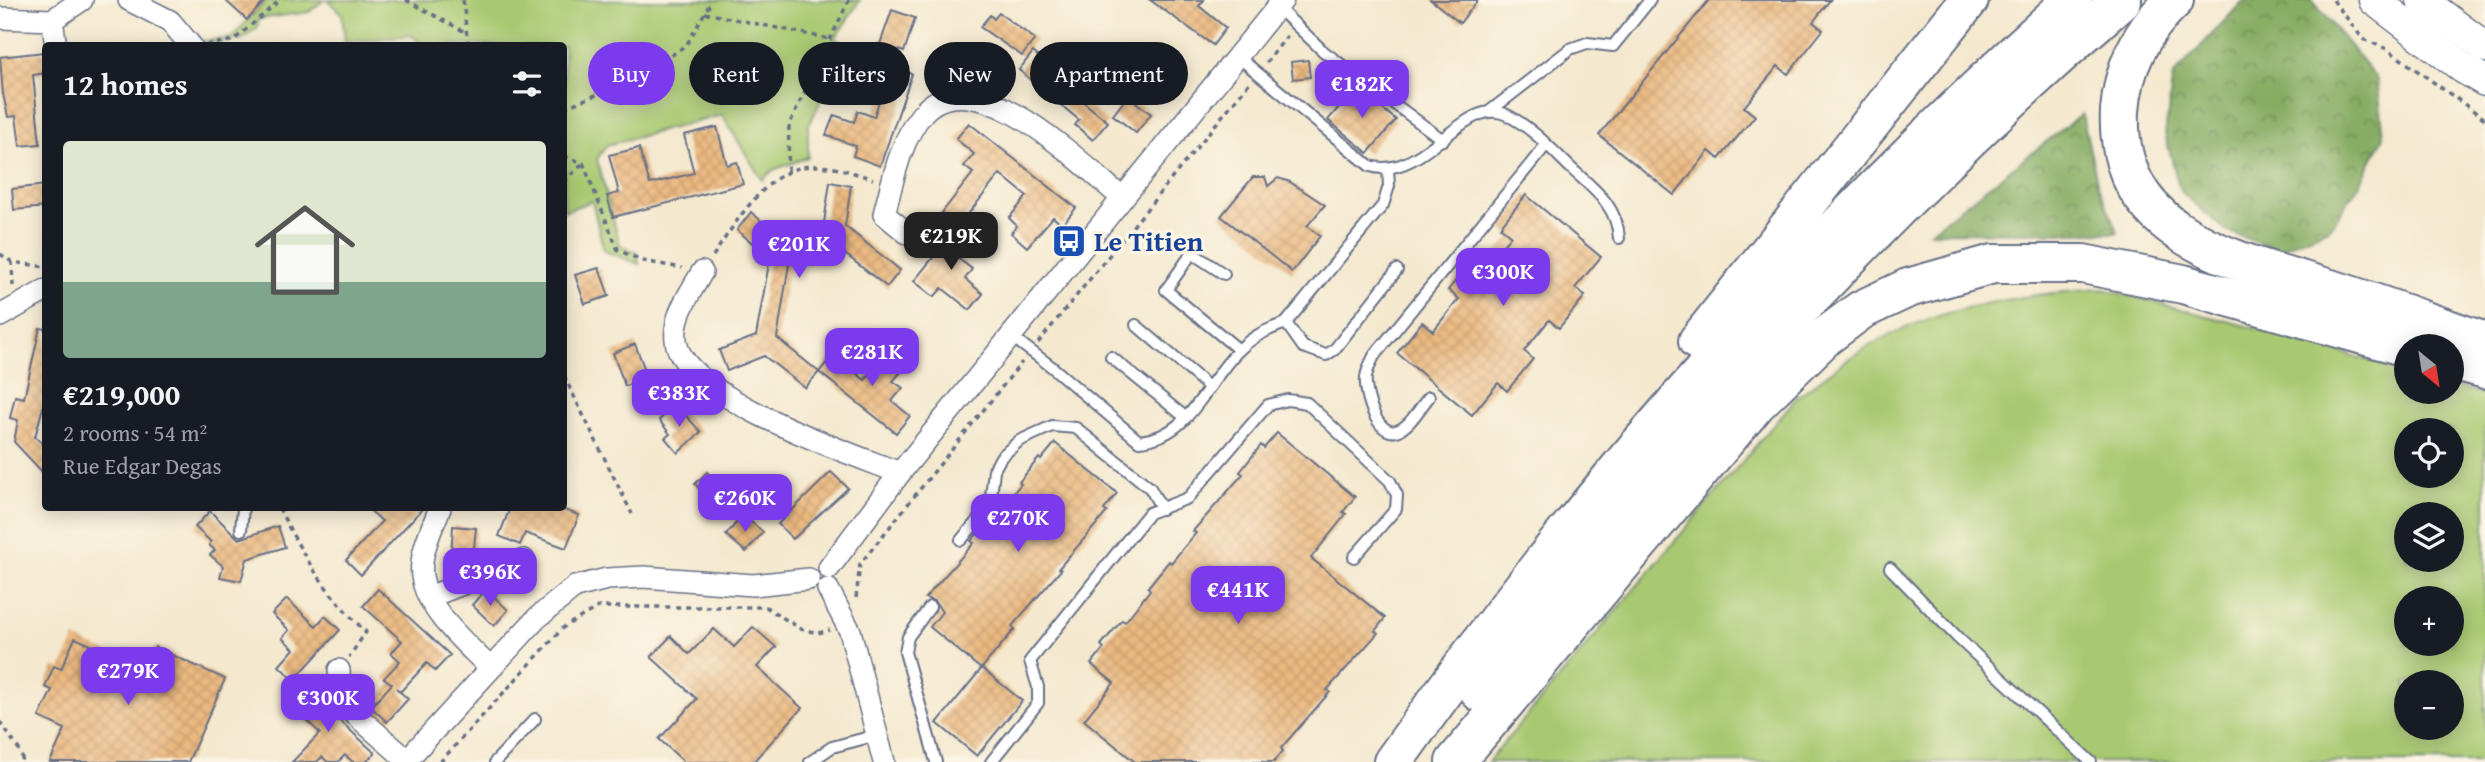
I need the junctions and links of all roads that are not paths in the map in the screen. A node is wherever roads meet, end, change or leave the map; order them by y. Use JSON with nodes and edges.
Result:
{"nodes":[{"id":1,"x":82,"y":0,"type":"edge"},
{"id":2,"x":129,"y":0,"type":"edge"},
{"id":3,"x":1650,"y":0,"type":"edge"},
{"id":4,"x":1969,"y":0,"type":"edge"},
{"id":5,"x":2073,"y":0,"type":"edge"},
{"id":6,"x":2122,"y":0,"type":"edge"},
{"id":7,"x":2174,"y":0,"type":"edge"},
{"id":8,"x":2374,"y":0,"type":"edge"},
{"id":9,"x":2422,"y":0,"type":"edge"},
{"id":10,"x":1276,"y":2,"type":"edge"},
{"id":11,"x":0,"y":18,"type":"edge"},
{"id":12,"x":52,"y":20,"type":"junction"},
{"id":13,"x":55,"y":42,"type":"edge"},
{"id":14,"x":188,"y":42,"type":"edge"},
{"id":15,"x":2485,"y":47,"type":"edge"},
{"id":16,"x":1237,"y":56,"type":"junction"},
{"id":17,"x":2485,"y":81,"type":"edge"},
{"id":18,"x":1490,"y":111,"type":"junction"},
{"id":19,"x":1443,"y":140,"type":"junction"},
{"id":20,"x":1546,"y":145,"type":"junction"},
{"id":21,"x":1388,"y":168,"type":"junction"},
{"id":22,"x":1122,"y":198,"type":"junction"},
{"id":23,"x":907,"y":233,"type":"dead end"},
{"id":24,"x":1619,"y":239,"type":"dead end"},
{"id":25,"x":1397,"y":270,"type":"dead end"},
{"id":26,"x":702,"y":272,"type":"road end"},
{"id":27,"x":1224,"y":274,"type":"dead end"},
{"id":28,"x":42,"y":292,"type":"edge"},
{"id":29,"x":7,"y":311,"type":"edge"},
{"id":30,"x":1286,"y":324,"type":"junction"},
{"id":31,"x":1136,"y":325,"type":"dead end"},
{"id":32,"x":1012,"y":337,"type":"junction"},
{"id":33,"x":2485,"y":342,"type":"edge"},
{"id":34,"x":2394,"y":344,"type":"edge"},
{"id":35,"x":1238,"y":350,"type":"junction"},
{"id":36,"x":1111,"y":357,"type":"dead end"},
{"id":37,"x":2464,"y":363,"type":"edge"},
{"id":38,"x":2485,"y":369,"type":"edge"},
{"id":39,"x":1209,"y":387,"type":"junction"},
{"id":40,"x":1429,"y":397,"type":"dead end"},
{"id":41,"x":1185,"y":417,"type":"junction"},
{"id":42,"x":900,"y":474,"type":"junction"},
{"id":43,"x":1162,"y":509,"type":"junction"},
{"id":44,"x":243,"y":511,"type":"edge"},
{"id":45,"x":438,"y":511,"type":"edge"},
{"id":46,"x":242,"y":530,"type":"dead end"},
{"id":47,"x":961,"y":540,"type":"dead end"},
{"id":48,"x":1354,"y":557,"type":"dead end"},
{"id":49,"x":524,"y":560,"type":"dead end"},
{"id":50,"x":1890,"y":568,"type":"dead end"},
{"id":51,"x":822,"y":579,"type":"junction"},
{"id":52,"x":1524,"y":585,"type":"junction"},
{"id":53,"x":429,"y":597,"type":"junction"},
{"id":54,"x":930,"y":607,"type":"dead end"},
{"id":55,"x":490,"y":668,"type":"junction"},
{"id":56,"x":339,"y":670,"type":"road end"},
{"id":57,"x":535,"y":719,"type":"dead end"},
{"id":58,"x":877,"y":735,"type":"junction"},
{"id":59,"x":406,"y":761,"type":"edge"},
{"id":60,"x":495,"y":762,"type":"edge"},
{"id":61,"x":810,"y":762,"type":"edge"},
{"id":62,"x":884,"y":762,"type":"edge"},
{"id":63,"x":936,"y":762,"type":"edge"},
{"id":64,"x":991,"y":762,"type":"edge"},
{"id":65,"x":1393,"y":762,"type":"edge"},
{"id":66,"x":1429,"y":762,"type":"edge"},
{"id":67,"x":1455,"y":762,"type":"edge"},
{"id":68,"x":2091,"y":762,"type":"edge"}],
"edges":[{"from":1,"to":12,"type":"street"},
{"from":2,"to":14,"type":"street"},
{"from":3,"to":18,"type":"lane"},
{"from":4,"to":52,"type":"highway"},
{"from":5,"to":52,"type":"highway"},
{"from":6,"to":66,"type":"highway"},
{"from":7,"to":33,"type":"highway"},
{"from":8,"to":17,"type":"main road"},
{"from":9,"to":15,"type":"main road"},
{"from":10,"to":16,"type":"street"},
{"from":10,"to":19,"type":"lane"},
{"from":11,"to":12,"type":"street"},
{"from":12,"to":13,"type":"street"},
{"from":16,"to":21,"type":"lane"},
{"from":16,"to":22,"type":"street"},
{"from":18,"to":19,"type":"lane"},
{"from":18,"to":20,"type":"lane"},
{"from":19,"to":21,"type":"lane"},
{"from":20,"to":24,"type":"lane"},
{"from":20,"to":40,"type":"lane"},
{"from":21,"to":30,"type":"lane"},
{"from":22,"to":23,"type":"street"},
{"from":22,"to":32,"type":"street"},
{"from":25,"to":30,"type":"lane"},
{"from":26,"to":42,"type":"street"},
{"from":27,"to":35,"type":"lane"},
{"from":28,"to":29,"type":"street"},
{"from":30,"to":35,"type":"lane"},
{"from":31,"to":39,"type":"lane"},
{"from":32,"to":41,"type":"lane"},
{"from":32,"to":42,"type":"street"},
{"from":34,"to":67,"type":"highway"},
{"from":35,"to":39,"type":"lane"},
{"from":36,"to":41,"type":"lane"},
{"from":37,"to":38,"type":"highway"},
{"from":39,"to":41,"type":"lane"},
{"from":42,"to":51,"type":"street"},
{"from":43,"to":47,"type":"lane"},
{"from":43,"to":48,"type":"lane"},
{"from":43,"to":64,"type":"lane"},
{"from":44,"to":46,"type":"lane"},
{"from":45,"to":53,"type":"street"},
{"from":49,"to":53,"type":"street"},
{"from":50,"to":68,"type":"lane"},
{"from":51,"to":55,"type":"street"},
{"from":51,"to":58,"type":"street"},
{"from":52,"to":65,"type":"highway"},
{"from":53,"to":55,"type":"street"},
{"from":54,"to":63,"type":"lane"},
{"from":55,"to":59,"type":"street"},
{"from":56,"to":59,"type":"street"},
{"from":57,"to":60,"type":"lane"},
{"from":58,"to":61,"type":"lane"},
{"from":58,"to":62,"type":"street"}]}
